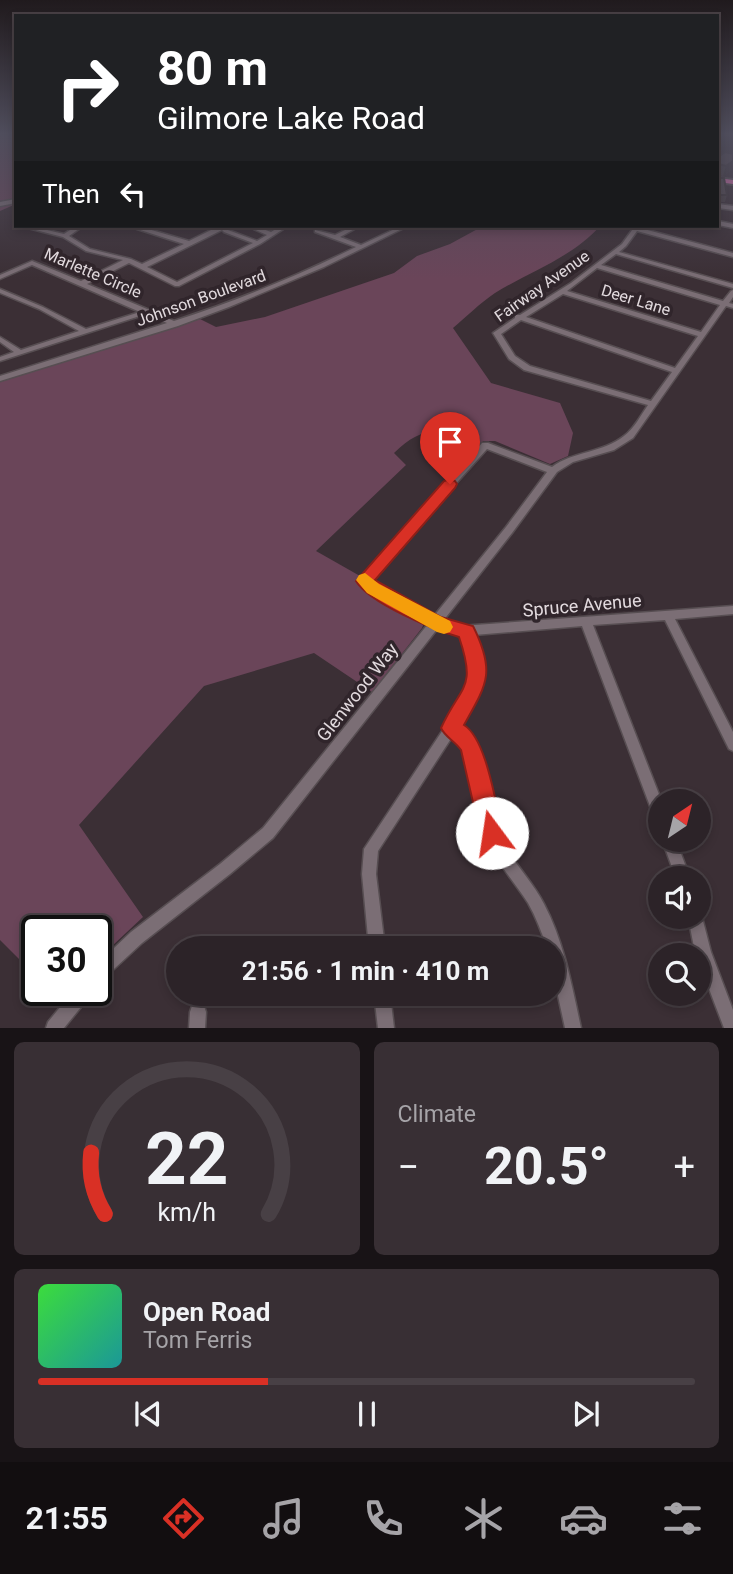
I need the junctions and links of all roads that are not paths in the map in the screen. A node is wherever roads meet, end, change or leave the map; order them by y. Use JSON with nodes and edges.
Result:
{"nodes":[{"id":1,"x":733,"y":220,"type":"edge"},
{"id":2,"x":730,"y":226,"type":"edge"},
{"id":3,"x":31,"y":228,"type":"edge"},
{"id":4,"x":77,"y":228,"type":"edge"},
{"id":5,"x":139,"y":228,"type":"edge"},
{"id":6,"x":220,"y":228,"type":"edge"},
{"id":7,"x":228,"y":228,"type":"edge"},
{"id":8,"x":256,"y":228,"type":"edge"},
{"id":9,"x":282,"y":228,"type":"edge"},
{"id":10,"x":353,"y":228,"type":"edge"},
{"id":11,"x":400,"y":228,"type":"edge"},
{"id":12,"x":636,"y":228,"type":"edge"},
{"id":13,"x":640,"y":228,"type":"edge"},
{"id":14,"x":317,"y":231,"type":"dead end"},
{"id":15,"x":272,"y":234,"type":"junction"},
{"id":16,"x":65,"y":236,"type":"junction"},
{"id":17,"x":335,"y":237,"type":"junction"},
{"id":18,"x":188,"y":243,"type":"junction"},
{"id":19,"x":258,"y":243,"type":"junction"},
{"id":20,"x":362,"y":247,"type":"junction"},
{"id":21,"x":614,"y":252,"type":"junction"},
{"id":22,"x":733,"y":255,"type":"edge"},
{"id":23,"x":129,"y":260,"type":"junction"},
{"id":24,"x":596,"y":266,"type":"junction"},
{"id":25,"x":142,"y":267,"type":"junction"},
{"id":26,"x":0,"y":277,"type":"edge"},
{"id":27,"x":83,"y":283,"type":"junction"},
{"id":28,"x":733,"y":286,"type":"edge"},
{"id":29,"x":0,"y":291,"type":"edge"},
{"id":30,"x":561,"y":291,"type":"junction"},
{"id":31,"x":733,"y":292,"type":"edge"},
{"id":32,"x":729,"y":305,"type":"edge"},
{"id":33,"x":149,"y":312,"type":"junction"},
{"id":34,"x":518,"y":317,"type":"junction"},
{"id":35,"x":175,"y":324,"type":"junction"},
{"id":36,"x":83,"y":330,"type":"junction"},
{"id":37,"x":702,"y":335,"type":"junction"},
{"id":38,"x":0,"y":339,"type":"edge"},
{"id":39,"x":20,"y":353,"type":"junction"},
{"id":40,"x":0,"y":359,"type":"edge"},
{"id":41,"x":677,"y":370,"type":"junction"},
{"id":42,"x":0,"y":379,"type":"edge"},
{"id":43,"x":653,"y":404,"type":"junction"},
{"id":44,"x":553,"y":471,"type":"junction"},
{"id":45,"x":733,"y":610,"type":"edge"},
{"id":46,"x":668,"y":615,"type":"junction"},
{"id":47,"x":586,"y":622,"type":"junction"},
{"id":48,"x":436,"y":623,"type":"junction"},
{"id":49,"x":467,"y":632,"type":"junction"},
{"id":50,"x":451,"y":728,"type":"junction"},
{"id":51,"x":733,"y":745,"type":"edge"},
{"id":52,"x":650,"y":789,"type":"edge"},
{"id":53,"x":698,"y":929,"type":"edge"},
{"id":54,"x":376,"y":936,"type":"edge"},
{"id":55,"x":112,"y":960,"type":"edge"},
{"id":56,"x":71,"y":1006,"type":"edge"},
{"id":57,"x":383,"y":1006,"type":"edge"},
{"id":58,"x":54,"y":1028,"type":"edge"},
{"id":59,"x":386,"y":1028,"type":"edge"},
{"id":60,"x":573,"y":1028,"type":"edge"},
{"id":61,"x":732,"y":1028,"type":"edge"}],
"edges":[{"from":1,"to":2,"type":"street"},
{"from":3,"to":16,"type":"street"},
{"from":4,"to":16,"type":"street"},
{"from":5,"to":18,"type":"street"},
{"from":6,"to":18,"type":"street"},
{"from":7,"to":19,"type":"street"},
{"from":8,"to":15,"type":"street"},
{"from":9,"to":15,"type":"street"},
{"from":10,"to":17,"type":"street"},
{"from":11,"to":20,"type":"street","name":"Johnson Boulevard"},
{"from":12,"to":21,"type":"street","name":"Fairway Avenue"},
{"from":13,"to":22,"type":"street"},
{"from":14,"to":17,"type":"street"},
{"from":15,"to":19,"type":"street"},
{"from":16,"to":23,"type":"street"},
{"from":17,"to":20,"type":"street"},
{"from":18,"to":25,"type":"street"},
{"from":19,"to":25,"type":"street"},
{"from":20,"to":35,"type":"street","name":"Johnson Boulevard"},
{"from":21,"to":24,"type":"street","name":"Fairway Avenue"},
{"from":21,"to":28,"type":"street"},
{"from":23,"to":25,"type":"street"},
{"from":23,"to":27,"type":"street"},
{"from":24,"to":30,"type":"street","name":"Fairway Avenue"},
{"from":24,"to":32,"type":"street"},
{"from":26,"to":27,"type":"street","name":"Marlette Circle"},
{"from":27,"to":33,"type":"street","name":"Marlette Circle"},
{"from":29,"to":36,"type":"street"},
{"from":30,"to":34,"type":"street","name":"Fairway Avenue"},
{"from":30,"to":37,"type":"street","name":"Deer Lane"},
{"from":31,"to":32,"type":"street","name":"Glenwood Way"},
{"from":32,"to":37,"type":"street","name":"Glenwood Way"},
{"from":33,"to":35,"type":"street","name":"Marlette Circle"},
{"from":33,"to":36,"type":"street"},
{"from":34,"to":41,"type":"street"},
{"from":34,"to":43,"type":"street","name":"Fairway Avenue"},
{"from":35,"to":42,"type":"street","name":"Johnson Boulevard"},
{"from":36,"to":39,"type":"street"},
{"from":37,"to":41,"type":"street","name":"Glenwood Way"},
{"from":38,"to":39,"type":"street"},
{"from":39,"to":40,"type":"street"},
{"from":41,"to":43,"type":"street","name":"Glenwood Way"},
{"from":43,"to":44,"type":"street","name":"Glenwood Way"},
{"from":44,"to":48,"type":"street","name":"Glenwood Way"},
{"from":44,"to":48,"type":"street","name":"Spruce Avenue"},
{"from":45,"to":46,"type":"street","name":"Spruce Avenue"},
{"from":46,"to":47,"type":"street","name":"Spruce Avenue"},
{"from":46,"to":51,"type":"street"},
{"from":47,"to":49,"type":"street","name":"Spruce Avenue"},
{"from":47,"to":52,"type":"street"},
{"from":48,"to":49,"type":"street","name":"Spruce Avenue"},
{"from":48,"to":55,"type":"street","name":"Glenwood Way"},
{"from":49,"to":50,"type":"street"},
{"from":50,"to":54,"type":"street"},
{"from":50,"to":60,"type":"street"},
{"from":53,"to":61,"type":"street"},
{"from":56,"to":58,"type":"street"},
{"from":57,"to":59,"type":"street"}]}
